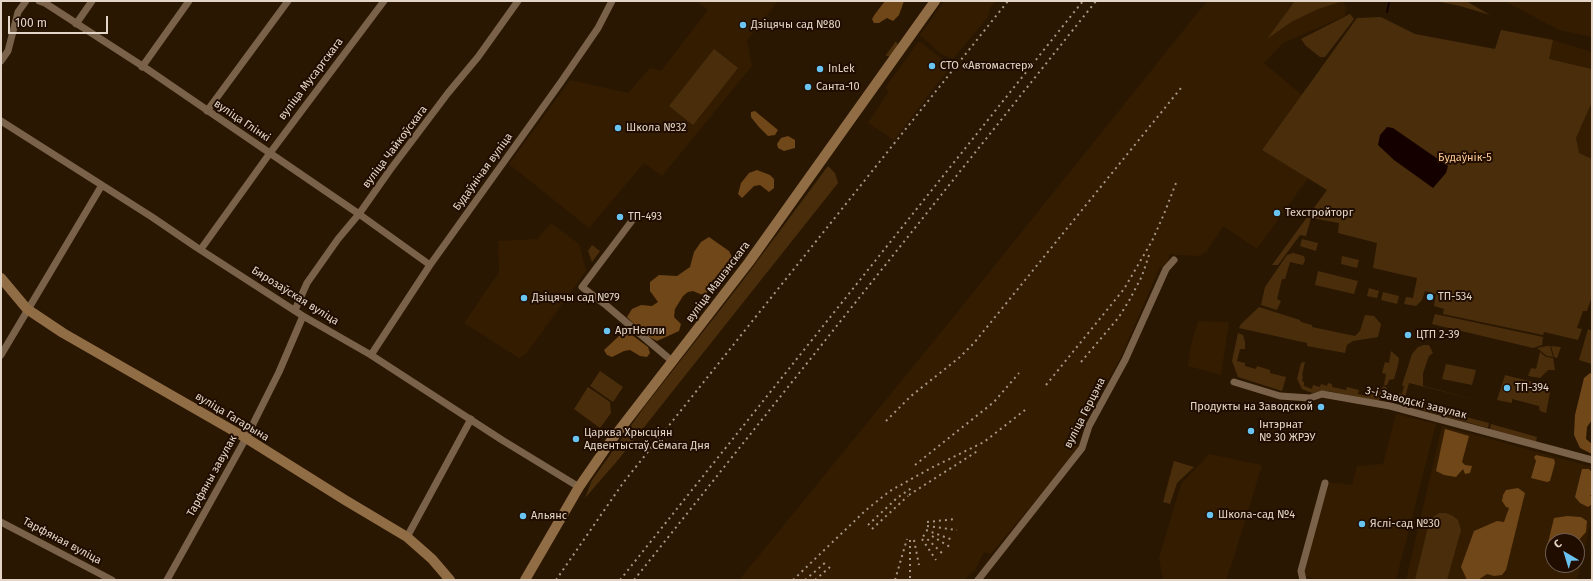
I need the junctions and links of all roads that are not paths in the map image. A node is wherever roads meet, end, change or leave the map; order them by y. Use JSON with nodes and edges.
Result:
{"nodes":[{"id":1,"x":26,"y":1,"type":"edge"},
{"id":2,"x":39,"y":1,"type":"edge"},
{"id":3,"x":92,"y":1,"type":"edge"},
{"id":4,"x":189,"y":1,"type":"edge"},
{"id":5,"x":288,"y":1,"type":"edge"},
{"id":6,"x":384,"y":1,"type":"edge"},
{"id":7,"x":518,"y":1,"type":"edge"},
{"id":8,"x":612,"y":1,"type":"edge"},
{"id":9,"x":935,"y":1,"type":"edge"},
{"id":10,"x":76,"y":24,"type":"junction"},
{"id":11,"x":1,"y":61,"type":"edge"},
{"id":12,"x":142,"y":67,"type":"junction"},
{"id":13,"x":207,"y":111,"type":"junction"},
{"id":14,"x":1,"y":121,"type":"edge"},
{"id":15,"x":270,"y":153,"type":"junction"},
{"id":16,"x":102,"y":185,"type":"junction"},
{"id":17,"x":359,"y":214,"type":"junction"},
{"id":18,"x":634,"y":218,"type":"dead end"},
{"id":19,"x":201,"y":249,"type":"junction"},
{"id":20,"x":1174,"y":260,"type":"dead end"},
{"id":21,"x":430,"y":265,"type":"junction"},
{"id":22,"x":1,"y":278,"type":"edge"},
{"id":23,"x":27,"y":309,"type":"junction"},
{"id":24,"x":295,"y":310,"type":"junction"},
{"id":25,"x":303,"y":316,"type":"junction"},
{"id":26,"x":1,"y":355,"type":"edge"},
{"id":27,"x":371,"y":355,"type":"junction"},
{"id":28,"x":672,"y":361,"type":"junction"},
{"id":29,"x":1234,"y":382,"type":"dead end"},
{"id":30,"x":470,"y":419,"type":"junction"},
{"id":31,"x":246,"y":438,"type":"junction"},
{"id":32,"x":1592,"y":460,"type":"edge"},
{"id":33,"x":1325,"y":483,"type":"dead end"},
{"id":34,"x":579,"y":487,"type":"junction"},
{"id":35,"x":1,"y":522,"type":"edge"},
{"id":36,"x":407,"y":537,"type":"junction"},
{"id":37,"x":112,"y":580,"type":"edge"},
{"id":38,"x":167,"y":580,"type":"edge"},
{"id":39,"x":450,"y":580,"type":"edge"},
{"id":40,"x":524,"y":580,"type":"edge"},
{"id":41,"x":978,"y":580,"type":"edge"},
{"id":42,"x":1303,"y":580,"type":"edge"}],
"edges":[{"from":1,"to":11,"type":"street"},
{"from":2,"to":10,"type":"street","name":"вуліца Глінкі"},
{"from":3,"to":10,"type":"street"},
{"from":4,"to":12,"type":"street"},
{"from":5,"to":13,"type":"street"},
{"from":6,"to":15,"type":"street","name":"вуліца Мусаргскага"},
{"from":7,"to":17,"type":"street","name":"вуліца Чайкоўскага"},
{"from":8,"to":21,"type":"street","name":"Будаўнічая вуліца"},
{"from":9,"to":28,"type":"main road","name":"вуліца Машэнскага"},
{"from":10,"to":12,"type":"street","name":"вуліца Глінкі"},
{"from":12,"to":13,"type":"street","name":"вуліца Глінкі"},
{"from":13,"to":15,"type":"street","name":"вуліца Глінкі"},
{"from":14,"to":16,"type":"street","name":"Бярозаўская вуліца"},
{"from":15,"to":17,"type":"street","name":"вуліца Глінкі"},
{"from":15,"to":19,"type":"street","name":"вуліца Мусаргскага"},
{"from":16,"to":19,"type":"street","name":"Бярозаўская вуліца"},
{"from":16,"to":23,"type":"street"},
{"from":17,"to":21,"type":"street","name":"вуліца Глінкі"},
{"from":17,"to":24,"type":"street","name":"вуліца Чайкоўскага"},
{"from":18,"to":28,"type":"street"},
{"from":19,"to":24,"type":"street","name":"Бярозаўская вуліца"},
{"from":20,"to":41,"type":"street","name":"вуліца Герцэна"},
{"from":21,"to":27,"type":"street","name":"Будаўнічая вуліца"},
{"from":22,"to":23,"type":"main road","name":"вуліца Гагарына"},
{"from":23,"to":26,"type":"street"},
{"from":23,"to":31,"type":"main road","name":"вуліца Гагарына"},
{"from":24,"to":25,"type":"street","name":"Бярозаўская вуліца"},
{"from":25,"to":27,"type":"street","name":"Бярозаўская вуліца"},
{"from":25,"to":31,"type":"street","name":"Тарфяны завулак"},
{"from":27,"to":30,"type":"street","name":"Бярозаўская вуліца"},
{"from":28,"to":34,"type":"main road","name":"вуліца Машэнскага"},
{"from":29,"to":32,"type":"street","name":"3-і Заводскі завулак"},
{"from":30,"to":34,"type":"street","name":"Бярозаўская вуліца"},
{"from":30,"to":36,"type":"street"},
{"from":31,"to":36,"type":"main road","name":"вуліца Гагарына"},
{"from":31,"to":38,"type":"street","name":"Тарфяны завулак"},
{"from":33,"to":42,"type":"street"},
{"from":34,"to":40,"type":"main road","name":"вуліца Машэнскага"},
{"from":35,"to":37,"type":"street","name":"Тарфяная вуліца"},
{"from":36,"to":39,"type":"main road","name":"вуліца Гагарына"}]}
